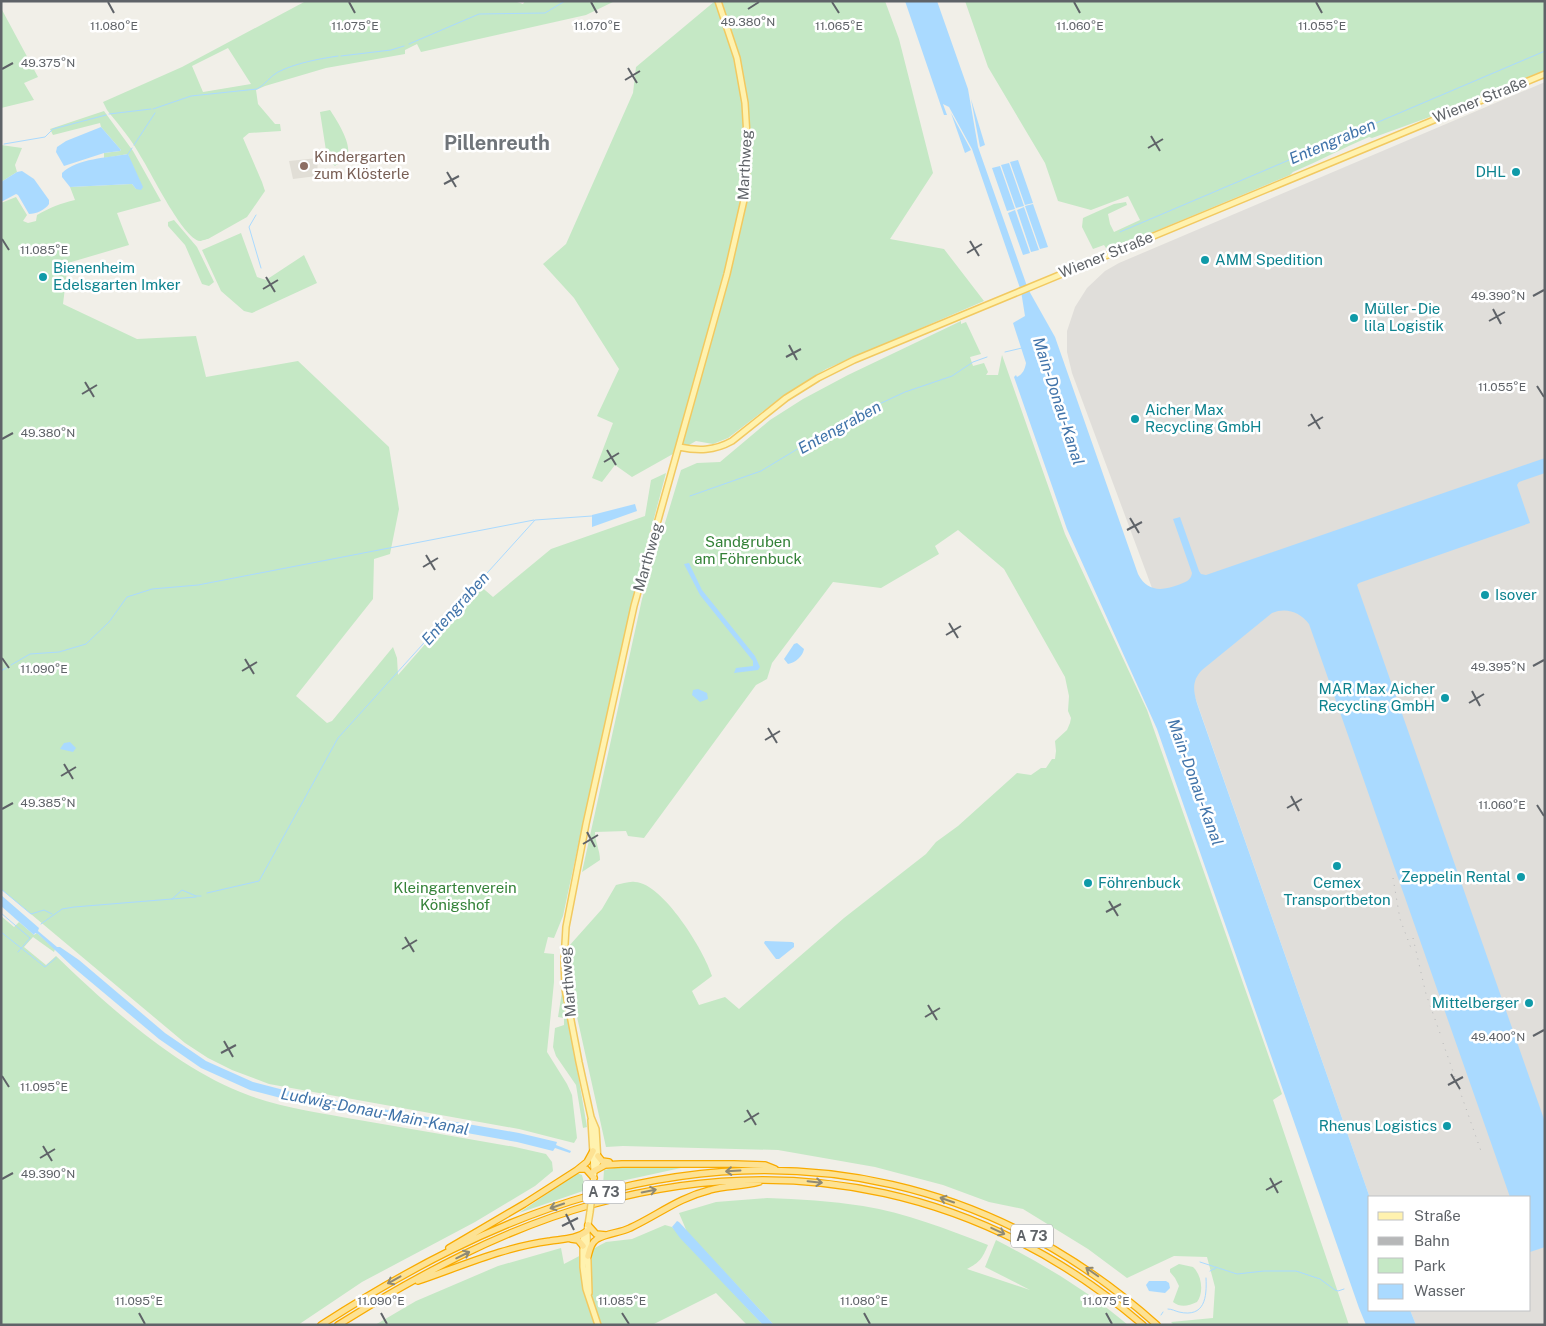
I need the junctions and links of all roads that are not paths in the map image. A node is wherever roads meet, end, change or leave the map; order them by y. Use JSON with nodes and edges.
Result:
{"nodes":[{"id":1,"x":718,"y":1,"type":"edge"},
{"id":2,"x":1545,"y":74,"type":"edge"},
{"id":3,"x":678,"y":447,"type":"junction"},
{"id":4,"x":594,"y":1148,"type":"junction"},
{"id":5,"x":598,"y":1156,"type":"junction"},
{"id":6,"x":622,"y":1164,"type":"junction"},
{"id":7,"x":577,"y":1170,"type":"junction"},
{"id":8,"x":782,"y":1171,"type":"junction"},
{"id":9,"x":594,"y":1174,"type":"junction"},
{"id":10,"x":766,"y":1180,"type":"junction"},
{"id":11,"x":588,"y":1228,"type":"junction"},
{"id":12,"x":608,"y":1235,"type":"junction"},
{"id":13,"x":567,"y":1239,"type":"junction"},
{"id":14,"x":583,"y":1246,"type":"junction"},
{"id":15,"x":588,"y":1256,"type":"junction"},
{"id":16,"x":437,"y":1257,"type":"junction"},
{"id":17,"x":404,"y":1285,"type":"junction"},
{"id":18,"x":590,"y":1300,"type":"junction"},
{"id":19,"x":321,"y":1325,"type":"edge"},
{"id":20,"x":338,"y":1325,"type":"edge"},
{"id":21,"x":598,"y":1325,"type":"edge"},
{"id":22,"x":1143,"y":1325,"type":"edge"},
{"id":23,"x":1157,"y":1325,"type":"edge"}],
"edges":[{"from":1,"to":3,"type":"main road","name":"Marthweg"},
{"from":2,"to":3,"type":"main road","name":"Wiener Straße"},
{"from":3,"to":4,"type":"main road","name":"Marthweg"},
{"from":4,"to":5,"type":"main road","name":"Marthweg"},
{"from":4,"to":7,"type":"highway","number":"A 73"},
{"from":4,"to":9,"type":"main road","name":"Marthweg"},
{"from":5,"to":6,"type":"highway"},
{"from":5,"to":9,"type":"main road","name":"Marthweg"},
{"from":6,"to":8,"type":"highway"},
{"from":6,"to":9,"type":"highway"},
{"from":7,"to":9,"type":"highway","number":"A 73"},
{"from":7,"to":16,"type":"highway","number":"A 73"},
{"from":8,"to":16,"type":"highway","number":"A 73","one_way":true},
{"from":23,"to":8,"type":"highway","number":"A 73","one_way":true},
{"from":9,"to":11,"type":"main road","name":"Marthweg","bridge":true},
{"from":10,"to":12,"type":"highway","number":"A 73"},
{"from":17,"to":10,"type":"highway","number":"A 73","one_way":true},
{"from":10,"to":22,"type":"highway","number":"A 73","one_way":true},
{"from":11,"to":12,"type":"highway","number":"A 73"},
{"from":11,"to":13,"type":"highway"},
{"from":11,"to":14,"type":"main road"},
{"from":11,"to":15,"type":"main road"},
{"from":12,"to":15,"type":"highway","number":"A 73"},
{"from":13,"to":14,"type":"highway"},
{"from":13,"to":17,"type":"highway"},
{"from":14,"to":18,"type":"main road"},
{"from":15,"to":18,"type":"main road"},
{"from":16,"to":19,"type":"highway","number":"A 73","one_way":true},
{"from":17,"to":20,"type":"highway","number":"A 73"},
{"from":18,"to":21,"type":"main road"}]}
